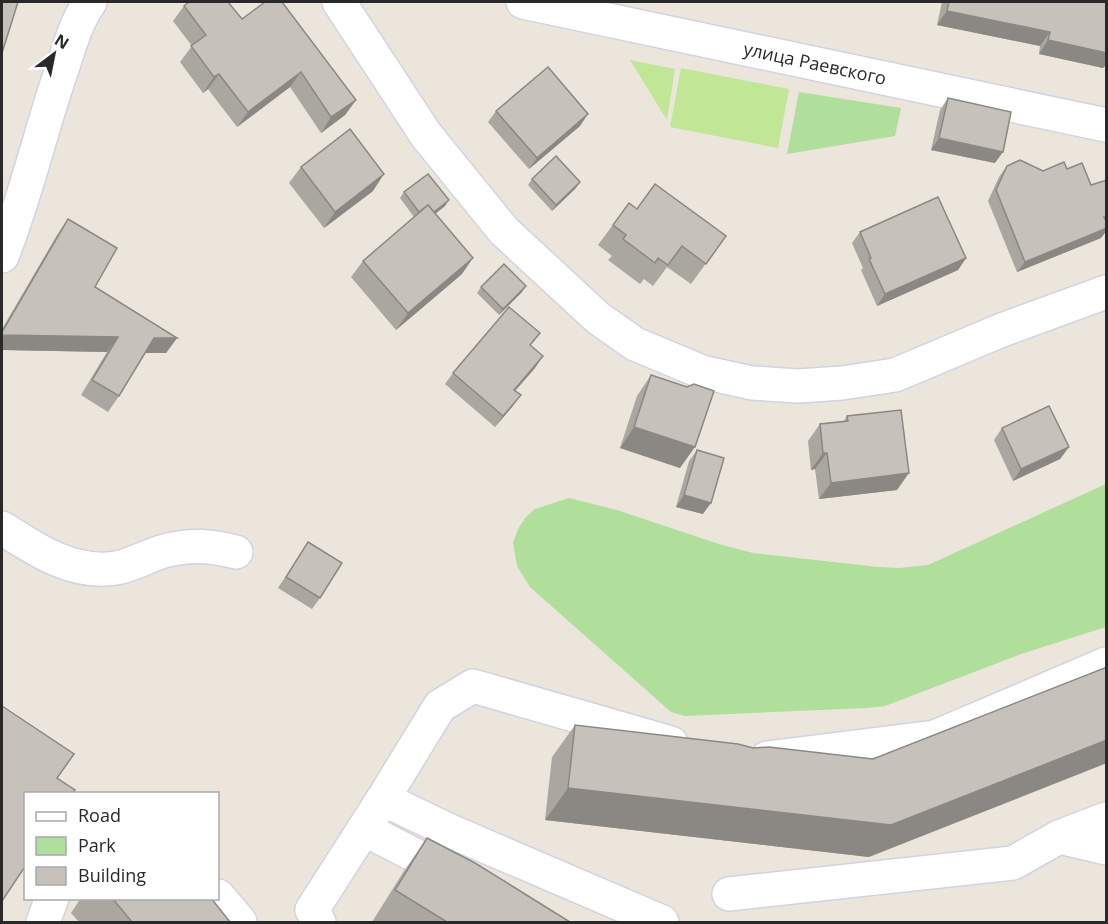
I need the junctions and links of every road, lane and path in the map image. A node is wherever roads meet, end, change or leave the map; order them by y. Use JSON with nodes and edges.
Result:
{"nodes":[{"id":1,"x":90,"y":2,"type":"edge"},
{"id":2,"x":339,"y":2,"type":"edge"},
{"id":3,"x":523,"y":2,"type":"edge"},
{"id":4,"x":1107,"y":125,"type":"edge"},
{"id":5,"x":2,"y":256,"type":"edge"},
{"id":6,"x":1107,"y":292,"type":"edge"},
{"id":7,"x":2,"y":528,"type":"edge"},
{"id":8,"x":236,"y":552,"type":"dead end"},
{"id":9,"x":1107,"y":664,"type":"edge"},
{"id":10,"x":701,"y":752,"type":"edge"},
{"id":11,"x":735,"y":762,"type":"edge"},
{"id":12,"x":383,"y":799,"type":"junction"},
{"id":13,"x":1107,"y":819,"type":"edge"},
{"id":14,"x":364,"y":829,"type":"junction"},
{"id":15,"x":1059,"y":837,"type":"junction"},
{"id":16,"x":1107,"y":849,"type":"edge"},
{"id":17,"x":485,"y":891,"type":"edge"},
{"id":18,"x":729,"y":894,"type":"dead end"},
{"id":19,"x":219,"y":897,"type":"edge"},
{"id":20,"x":51,"y":900,"type":"edge"},
{"id":21,"x":43,"y":922,"type":"edge"},
{"id":22,"x":240,"y":922,"type":"edge"},
{"id":23,"x":319,"y":922,"type":"edge"},
{"id":24,"x":662,"y":922,"type":"edge"}],
"edges":[{"from":1,"to":5,"type":"street"},
{"from":2,"to":6,"type":"street"},
{"from":3,"to":4,"type":"street","name":"улица Раевского"},
{"from":7,"to":8,"type":"street"},
{"from":9,"to":11,"type":"street"},
{"from":10,"to":12,"type":"street"},
{"from":12,"to":14,"type":"street"},
{"from":12,"to":24,"type":"street"},
{"from":13,"to":15,"type":"street"},
{"from":14,"to":17,"type":"street"},
{"from":14,"to":23,"type":"street"},
{"from":15,"to":16,"type":"street"},
{"from":15,"to":18,"type":"street"},
{"from":19,"to":22,"type":"street"},
{"from":20,"to":21,"type":"street"}]}
